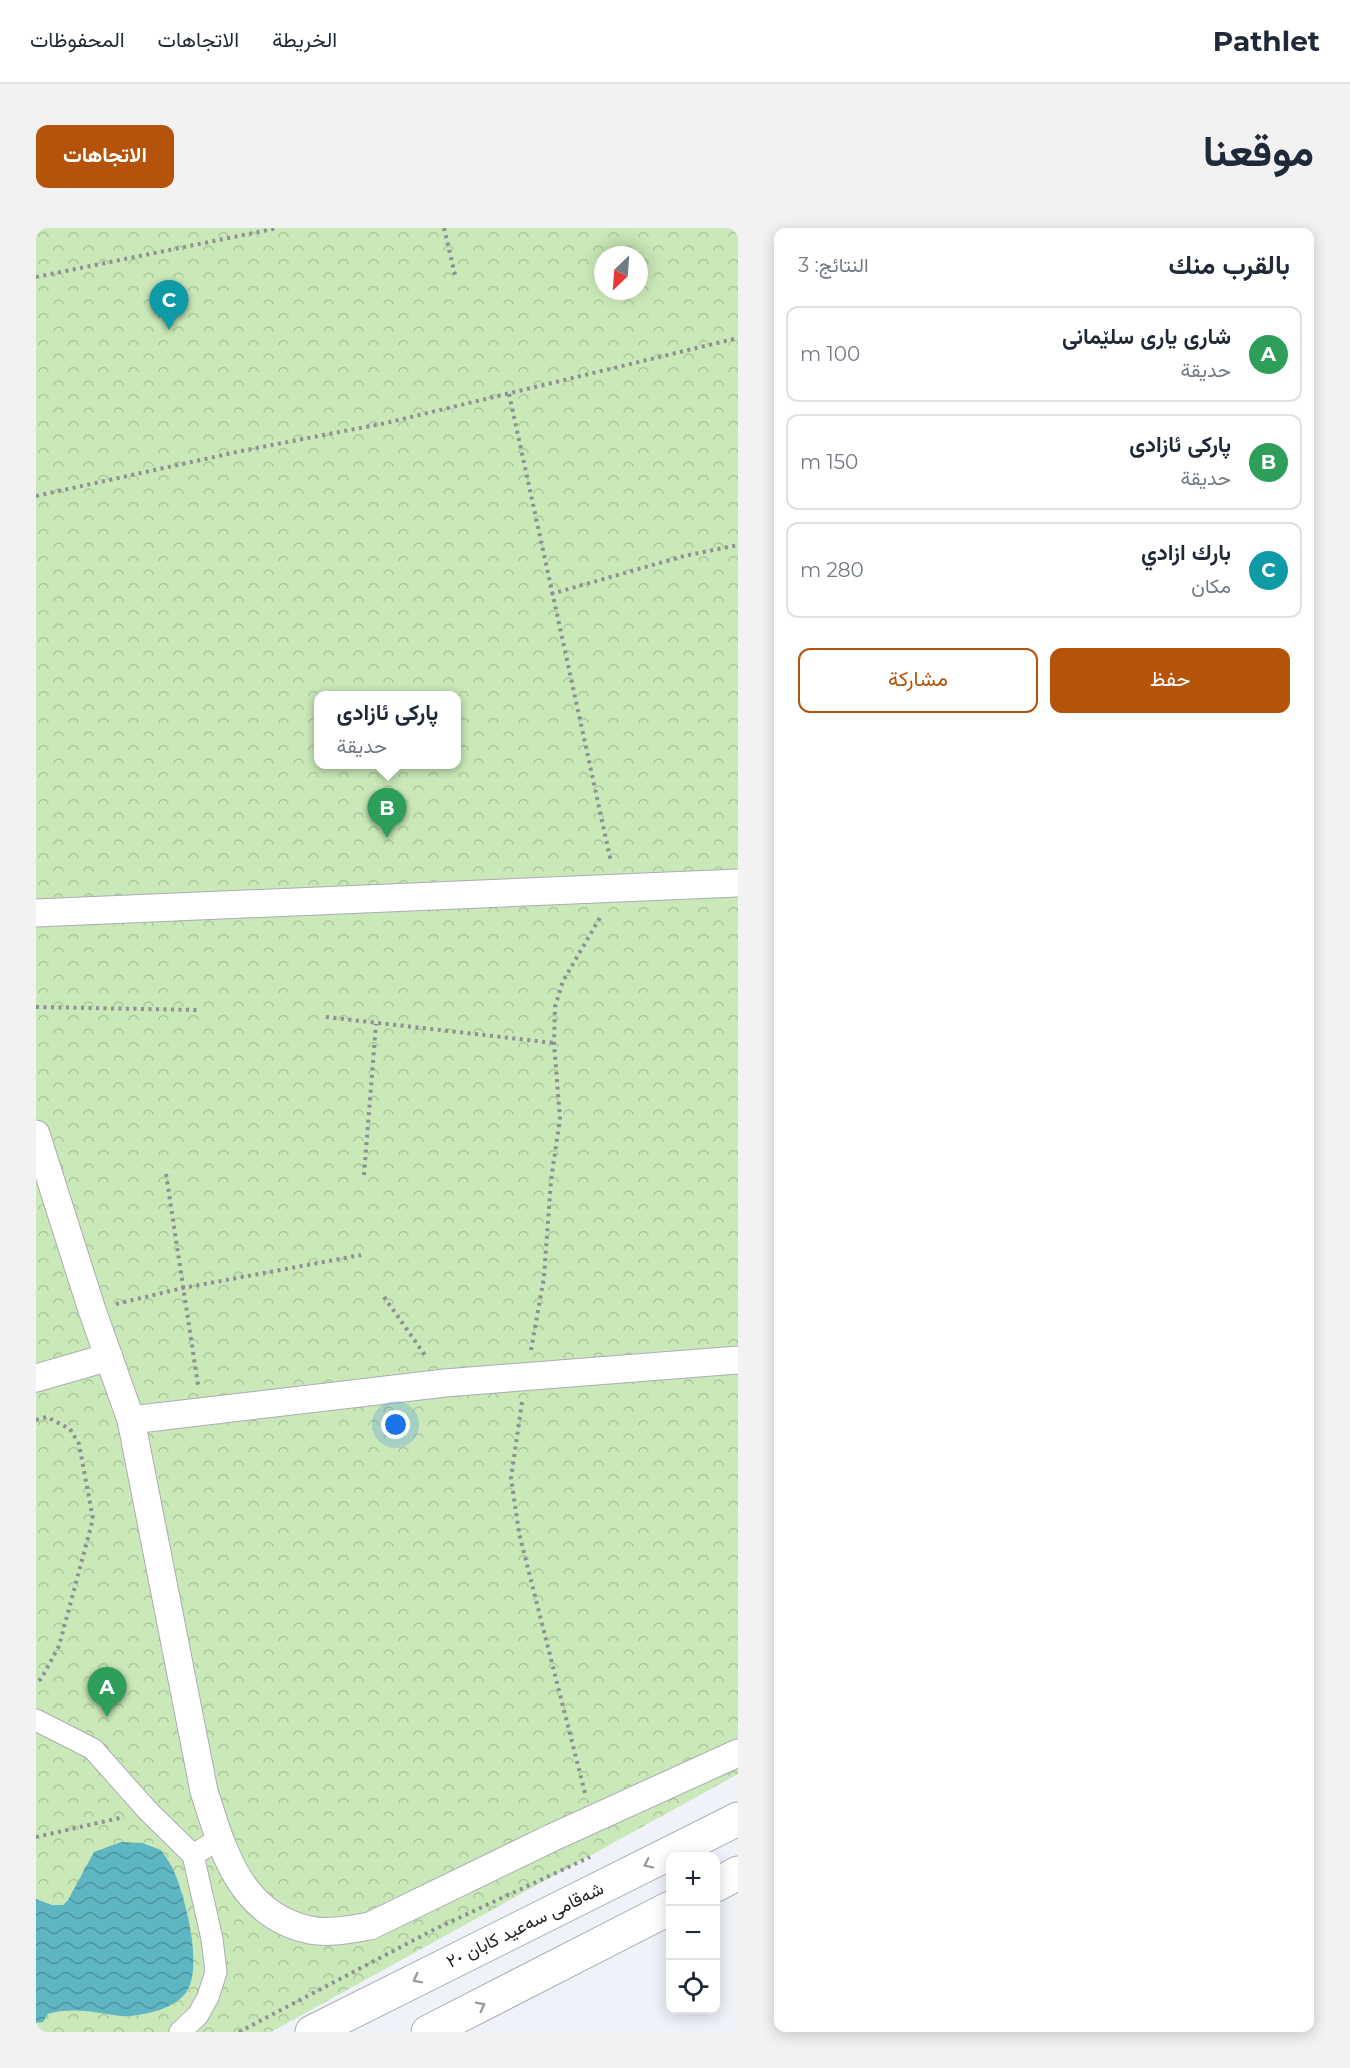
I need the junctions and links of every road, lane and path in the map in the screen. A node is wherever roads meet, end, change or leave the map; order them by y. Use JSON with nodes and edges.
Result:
{"nodes":[{"id":1,"x":278,"y":228,"type":"edge"},
{"id":2,"x":444,"y":228,"type":"edge"},
{"id":3,"x":36,"y":277,"type":"edge"},
{"id":4,"x":456,"y":279,"type":"dead end"},
{"id":5,"x":738,"y":338,"type":"edge"},
{"id":6,"x":508,"y":394,"type":"junction"},
{"id":7,"x":36,"y":496,"type":"edge"},
{"id":8,"x":738,"y":545,"type":"edge"},
{"id":9,"x":551,"y":594,"type":"junction"},
{"id":10,"x":738,"y":883,"type":"edge"},
{"id":11,"x":617,"y":888,"type":"junction"},
{"id":12,"x":36,"y":913,"type":"edge"},
{"id":13,"x":36,"y":1007,"type":"edge"},
{"id":14,"x":198,"y":1010,"type":"dead end"},
{"id":15,"x":326,"y":1017,"type":"dead end"},
{"id":16,"x":376,"y":1024,"type":"junction"},
{"id":17,"x":554,"y":1043,"type":"dead end"},
{"id":18,"x":36,"y":1134,"type":"edge"},
{"id":19,"x":166,"y":1174,"type":"dead end"},
{"id":20,"x":364,"y":1175,"type":"dead end"},
{"id":21,"x":361,"y":1255,"type":"dead end"},
{"id":22,"x":183,"y":1288,"type":"junction"},
{"id":23,"x":384,"y":1297,"type":"dead end"},
{"id":24,"x":92,"y":1310,"type":"junction"},
{"id":25,"x":109,"y":1357,"type":"junction"},
{"id":26,"x":738,"y":1360,"type":"edge"},
{"id":27,"x":36,"y":1378,"type":"edge"},
{"id":28,"x":445,"y":1383,"type":"junction"},
{"id":29,"x":202,"y":1413,"type":"junction"},
{"id":30,"x":36,"y":1420,"type":"edge"},
{"id":31,"x":131,"y":1420,"type":"junction"},
{"id":32,"x":36,"y":1682,"type":"edge"},
{"id":33,"x":36,"y":1720,"type":"edge"},
{"id":34,"x":738,"y":1753,"type":"edge"},
{"id":35,"x":148,"y":1811,"type":"junction"},
{"id":36,"x":738,"y":1820,"type":"edge"},
{"id":37,"x":36,"y":1837,"type":"edge"},
{"id":38,"x":219,"y":1839,"type":"junction"},
{"id":39,"x":596,"y":1854,"type":"dead end"},
{"id":40,"x":193,"y":1855,"type":"junction"},
{"id":41,"x":738,"y":1873,"type":"edge"},
{"id":42,"x":720,"y":1883,"type":"edge"},
{"id":43,"x":666,"y":1910,"type":"edge"},
{"id":44,"x":437,"y":2030,"type":"edge"},
{"id":45,"x":180,"y":2032,"type":"edge"},
{"id":46,"x":239,"y":2032,"type":"edge"},
{"id":47,"x":312,"y":2032,"type":"edge"}],
"edges":[{"from":1,"to":3,"type":"path"},
{"from":2,"to":4,"type":"path"},
{"from":5,"to":6,"type":"path"},
{"from":6,"to":7,"type":"path"},
{"from":6,"to":9,"type":"path"},
{"from":8,"to":9,"type":"path"},
{"from":9,"to":11,"type":"path"},
{"from":10,"to":11,"type":"street"},
{"from":11,"to":12,"type":"street"},
{"from":13,"to":14,"type":"path"},
{"from":15,"to":16,"type":"path"},
{"from":16,"to":17,"type":"path"},
{"from":16,"to":20,"type":"path"},
{"from":18,"to":24,"type":"street"},
{"from":19,"to":22,"type":"path"},
{"from":21,"to":22,"type":"path"},
{"from":22,"to":24,"type":"path"},
{"from":22,"to":29,"type":"path"},
{"from":23,"to":28,"type":"path"},
{"from":24,"to":25,"type":"street"},
{"from":25,"to":27,"type":"street"},
{"from":25,"to":31,"type":"street"},
{"from":26,"to":28,"type":"street"},
{"from":28,"to":29,"type":"street"},
{"from":29,"to":31,"type":"street"},
{"from":30,"to":32,"type":"path"},
{"from":31,"to":38,"type":"street"},
{"from":33,"to":35,"type":"street"},
{"from":34,"to":38,"type":"street"},
{"from":35,"to":37,"type":"path"},
{"from":35,"to":40,"type":"street"},
{"from":36,"to":47,"type":"main road","name":"شەقامی سەعید کابان ٢٠","one_way":true},
{"from":38,"to":40,"type":"street"},
{"from":39,"to":46,"type":"path"},
{"from":40,"to":45,"type":"street"},
{"from":41,"to":42,"type":"main road"},
{"from":44,"to":43,"type":"main road","one_way":true}]}
